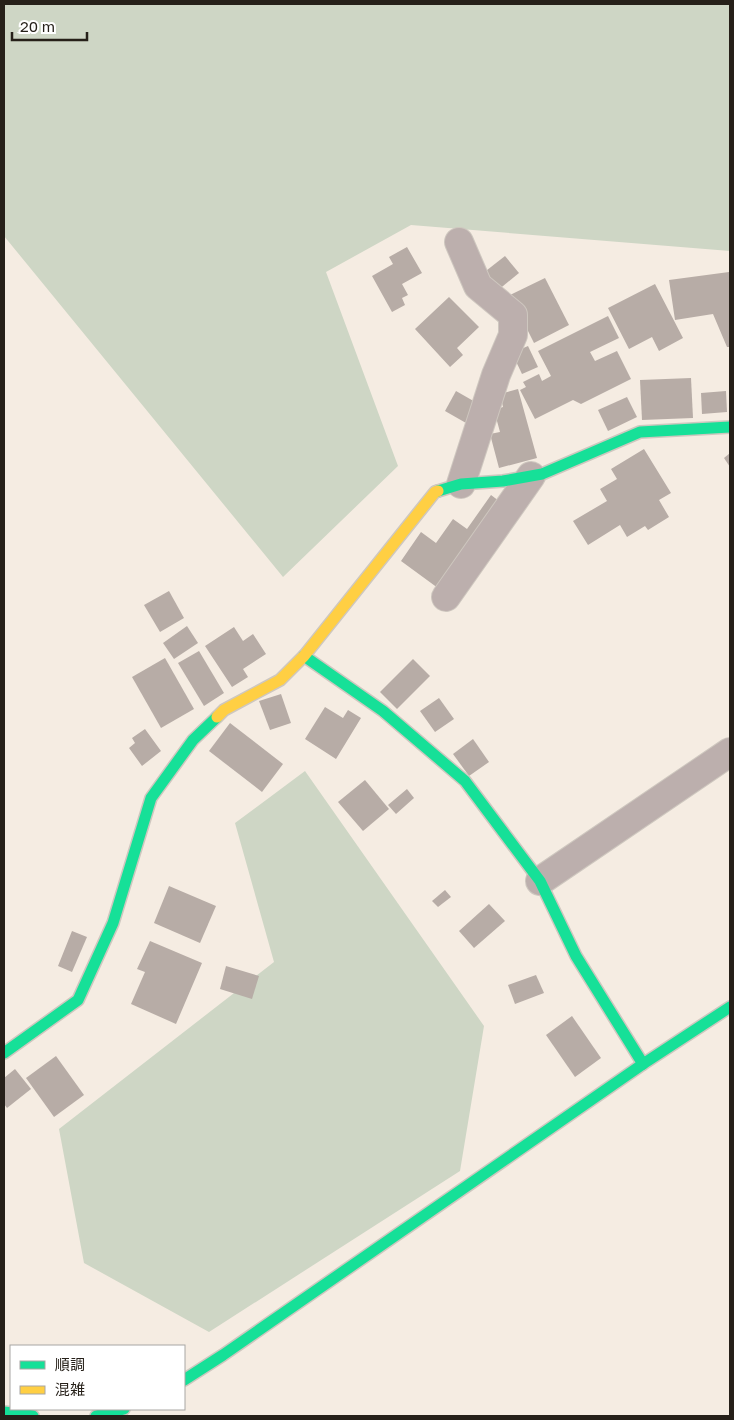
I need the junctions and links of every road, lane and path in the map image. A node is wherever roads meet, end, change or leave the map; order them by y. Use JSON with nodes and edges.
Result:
{"nodes":[{"id":1,"x":459,"y":242,"type":"dead end"},
{"id":2,"x":730,"y":427,"type":"edge"},
{"id":3,"x":531,"y":476,"type":"junction"},
{"id":4,"x":461,"y":484,"type":"junction"},
{"id":5,"x":446,"y":598,"type":"dead end"},
{"id":6,"x":304,"y":656,"type":"junction"},
{"id":7,"x":730,"y":752,"type":"edge"},
{"id":8,"x":540,"y":881,"type":"junction"},
{"id":9,"x":730,"y":1007,"type":"edge"},
{"id":10,"x":4,"y":1052,"type":"edge"},
{"id":11,"x":644,"y":1064,"type":"junction"},
{"id":12,"x":185,"y":1379,"type":"edge"},
{"id":13,"x":120,"y":1410,"type":"edge"},
{"id":14,"x":4,"y":1412,"type":"edge"},
{"id":15,"x":33,"y":1416,"type":"edge"},
{"id":16,"x":96,"y":1416,"type":"edge"}],
"edges":[{"from":1,"to":4,"type":"street"},
{"from":2,"to":3,"type":"street"},
{"from":3,"to":4,"type":"street"},
{"from":3,"to":5,"type":"street"},
{"from":4,"to":6,"type":"street"},
{"from":6,"to":8,"type":"street"},
{"from":6,"to":10,"type":"street"},
{"from":7,"to":8,"type":"street"},
{"from":8,"to":11,"type":"street"},
{"from":9,"to":11,"type":"street"},
{"from":11,"to":12,"type":"street"},
{"from":13,"to":16,"type":"street"},
{"from":14,"to":15,"type":"street"}]}
